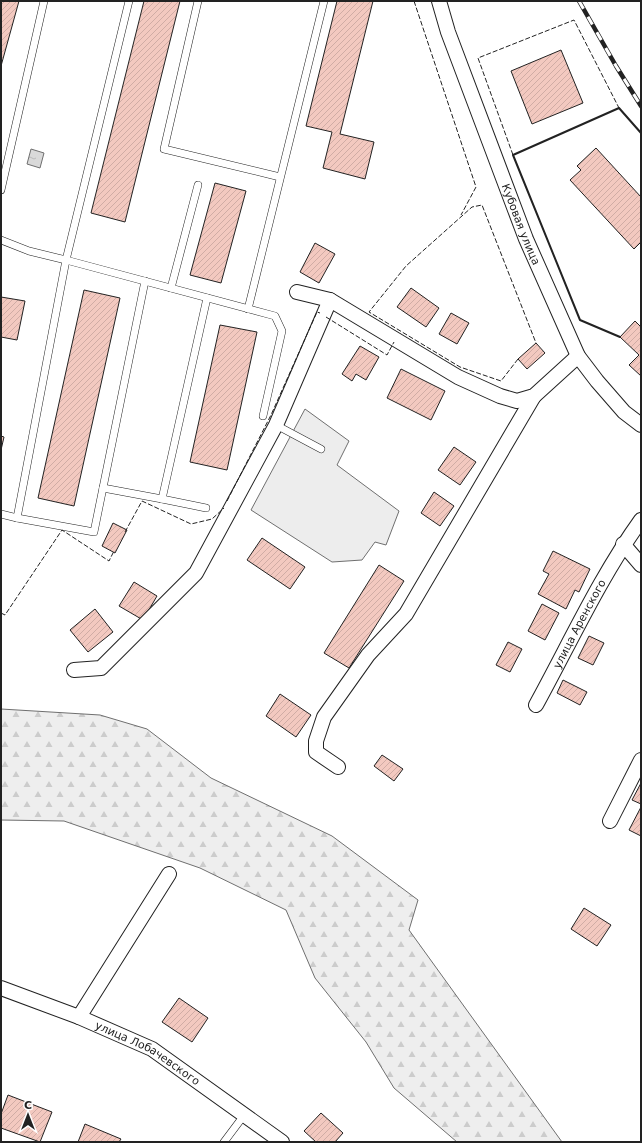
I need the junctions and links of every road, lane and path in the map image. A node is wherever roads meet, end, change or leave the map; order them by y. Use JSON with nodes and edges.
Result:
{"nodes":[{"id":1,"x":44,"y":1,"type":"edge"},
{"id":2,"x":129,"y":1,"type":"edge"},
{"id":3,"x":198,"y":1,"type":"edge"},
{"id":4,"x":324,"y":1,"type":"edge"},
{"id":5,"x":439,"y":1,"type":"edge"},
{"id":6,"x":280,"y":177,"type":"junction"},
{"id":7,"x":198,"y":185,"type":"dead end"},
{"id":8,"x":1,"y":190,"type":"edge"},
{"id":9,"x":1,"y":240,"type":"edge"},
{"id":10,"x":66,"y":260,"type":"junction"},
{"id":11,"x":145,"y":281,"type":"junction"},
{"id":12,"x":171,"y":288,"type":"junction"},
{"id":13,"x":297,"y":292,"type":"dead end"},
{"id":14,"x":207,"y":298,"type":"junction"},
{"id":15,"x":330,"y":300,"type":"junction"},
{"id":16,"x":248,"y":309,"type":"junction"},
{"id":17,"x":578,"y":356,"type":"junction"},
{"id":18,"x":534,"y":396,"type":"junction"},
{"id":19,"x":263,"y":416,"type":"dead end"},
{"id":20,"x":276,"y":425,"type":"junction"},
{"id":21,"x":641,"y":425,"type":"edge"},
{"id":22,"x":321,"y":449,"type":"dead end"},
{"id":23,"x":103,"y":488,"type":"junction"},
{"id":24,"x":162,"y":499,"type":"junction"},
{"id":25,"x":206,"y":508,"type":"dead end"},
{"id":26,"x":1,"y":514,"type":"edge"},
{"id":27,"x":17,"y":518,"type":"junction"},
{"id":28,"x":641,"y":520,"type":"edge"},
{"id":29,"x":623,"y":544,"type":"junction"},
{"id":30,"x":641,"y":566,"type":"edge"},
{"id":31,"x":74,"y":670,"type":"dead end"},
{"id":32,"x":536,"y":705,"type":"dead end"},
{"id":33,"x":641,"y":760,"type":"edge"},
{"id":34,"x":338,"y":767,"type":"dead end"},
{"id":35,"x":610,"y":821,"type":"dead end"},
{"id":36,"x":169,"y":874,"type":"dead end"},
{"id":37,"x":1,"y":988,"type":"edge"},
{"id":38,"x":79,"y":1017,"type":"junction"},
{"id":39,"x":245,"y":1114,"type":"junction"},
{"id":40,"x":224,"y":1142,"type":"edge"},
{"id":41,"x":282,"y":1142,"type":"edge"}],
"edges":[{"from":1,"to":8,"type":"lane"},
{"from":2,"to":10,"type":"lane"},
{"from":3,"to":6,"type":"lane"},
{"from":4,"to":6,"type":"lane"},
{"from":5,"to":17,"type":"street","name":"Кубовая улица"},
{"from":6,"to":16,"type":"lane"},
{"from":7,"to":12,"type":"lane"},
{"from":9,"to":10,"type":"lane"},
{"from":10,"to":11,"type":"lane"},
{"from":10,"to":27,"type":"lane"},
{"from":11,"to":12,"type":"lane"},
{"from":11,"to":23,"type":"lane"},
{"from":12,"to":14,"type":"lane"},
{"from":13,"to":15,"type":"street"},
{"from":14,"to":16,"type":"lane"},
{"from":14,"to":24,"type":"lane"},
{"from":15,"to":18,"type":"street"},
{"from":15,"to":20,"type":"street"},
{"from":16,"to":19,"type":"lane"},
{"from":17,"to":18,"type":"street"},
{"from":17,"to":21,"type":"street","name":"Кубовая улица"},
{"from":18,"to":34,"type":"street"},
{"from":20,"to":22,"type":"lane"},
{"from":20,"to":31,"type":"street"},
{"from":23,"to":24,"type":"lane"},
{"from":23,"to":27,"type":"lane"},
{"from":24,"to":25,"type":"lane"},
{"from":26,"to":27,"type":"lane"},
{"from":28,"to":29,"type":"street","name":"улица Аренского"},
{"from":29,"to":30,"type":"street"},
{"from":29,"to":32,"type":"street","name":"улица Аренского"},
{"from":33,"to":35,"type":"street"},
{"from":36,"to":38,"type":"street"},
{"from":37,"to":38,"type":"street","name":"улица Лобачевского"},
{"from":38,"to":39,"type":"street","name":"улица Лобачевского"},
{"from":39,"to":40,"type":"lane"},
{"from":39,"to":41,"type":"street","name":"улица Лобачевского"}]}
